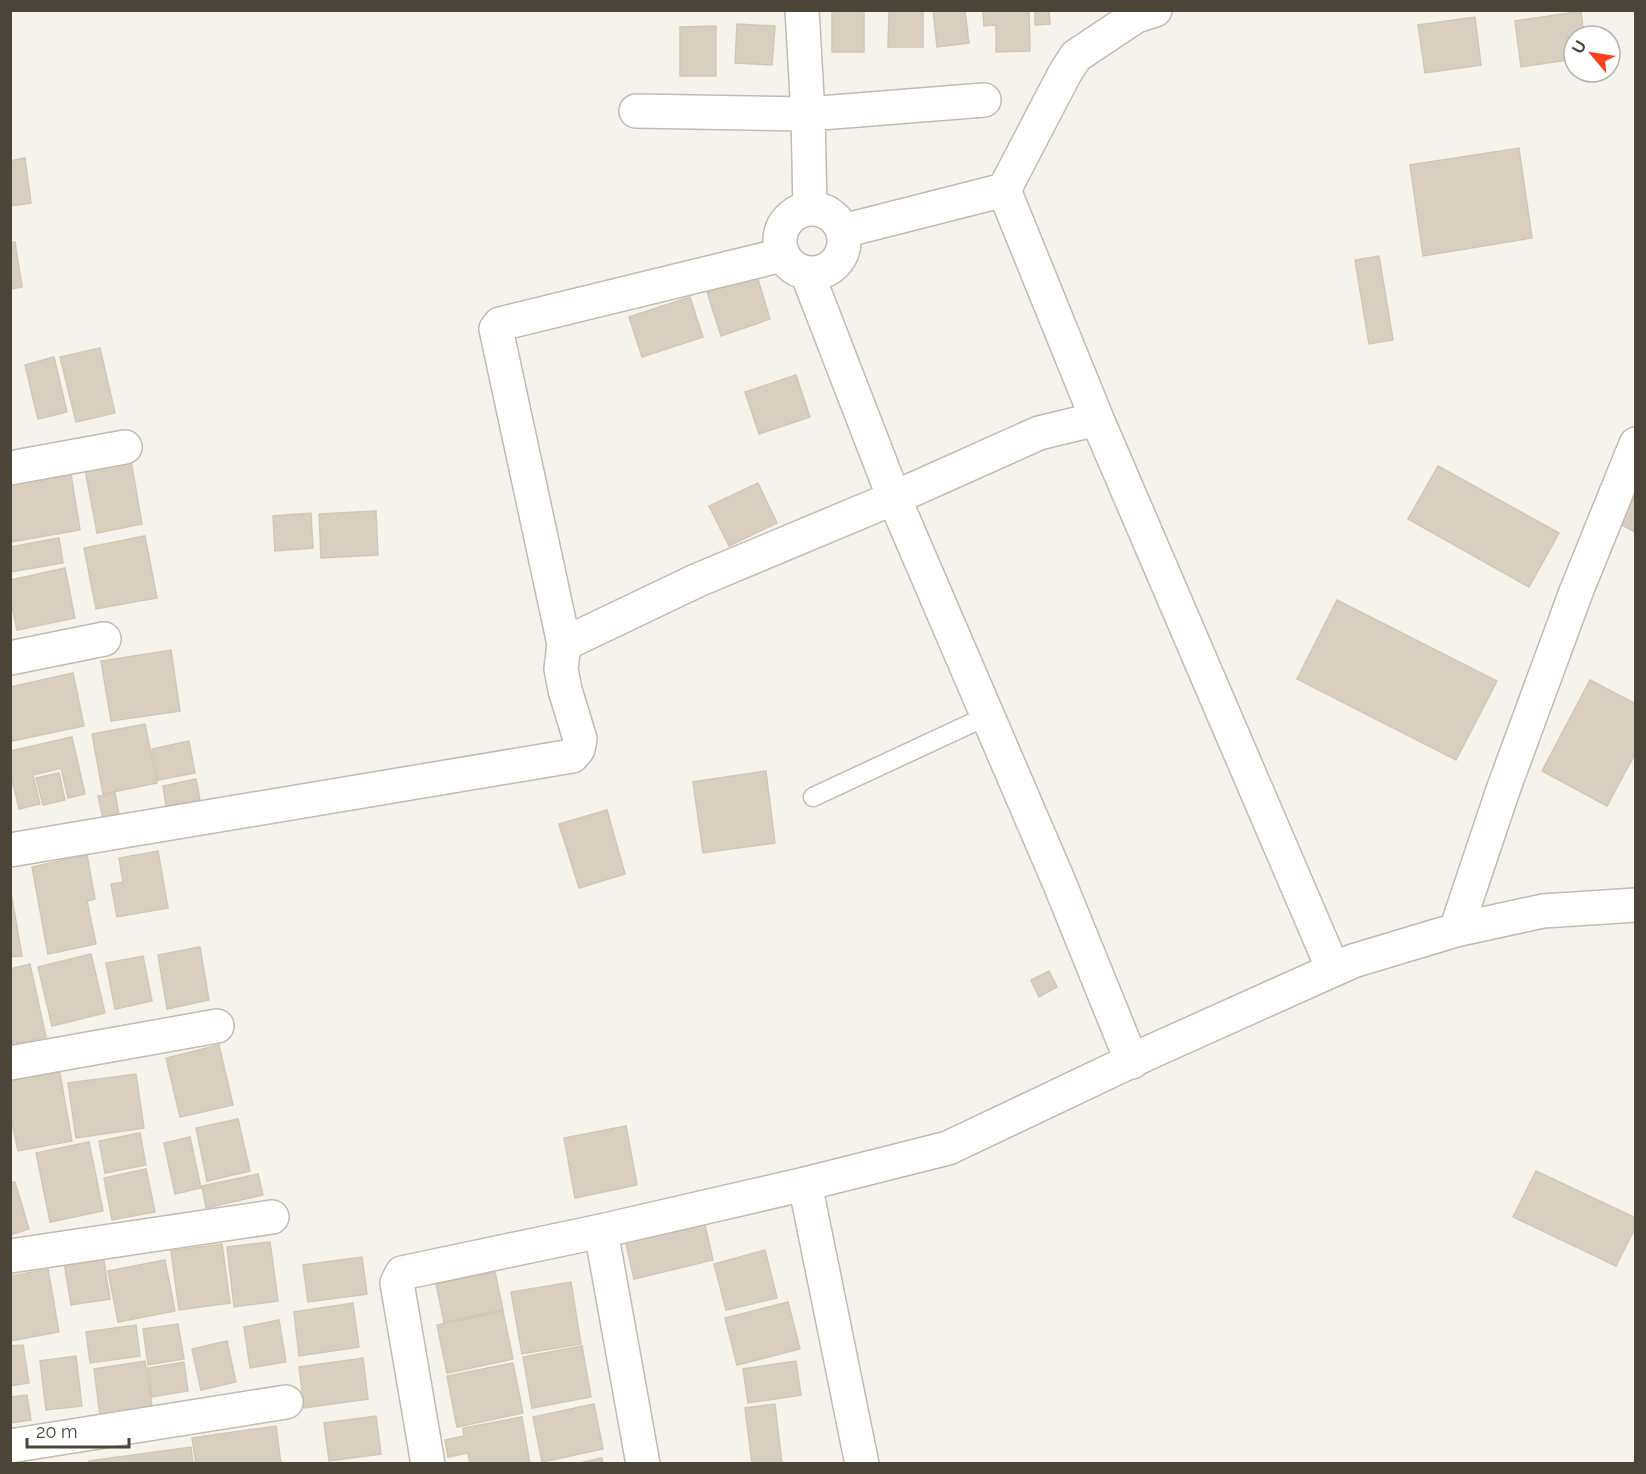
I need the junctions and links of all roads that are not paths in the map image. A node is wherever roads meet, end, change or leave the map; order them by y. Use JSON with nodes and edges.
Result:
{"nodes":[{"id":1,"x":802,"y":10,"type":"edge"},
{"id":2,"x":1155,"y":10,"type":"edge"},
{"id":3,"x":984,"y":100,"type":"dead end"},
{"id":4,"x":636,"y":111,"type":"dead end"},
{"id":5,"x":808,"y":114,"type":"junction"},
{"id":6,"x":1004,"y":190,"type":"junction"},
{"id":7,"x":810,"y":208,"type":"junction"},
{"id":8,"x":843,"y":231,"type":"junction"},
{"id":9,"x":795,"y":264,"type":"junction"},
{"id":10,"x":1097,"y":419,"type":"junction"},
{"id":11,"x":1635,"y":444,"type":"edge"},
{"id":12,"x":125,"y":447,"type":"dead end"},
{"id":13,"x":10,"y":468,"type":"edge"},
{"id":14,"x":894,"y":498,"type":"junction"},
{"id":15,"x":104,"y":639,"type":"dead end"},
{"id":16,"x":564,"y":644,"type":"junction"},
{"id":17,"x":10,"y":658,"type":"edge"},
{"id":18,"x":987,"y":716,"type":"junction"},
{"id":19,"x":813,"y":797,"type":"dead end"},
{"id":20,"x":10,"y":850,"type":"edge"},
{"id":21,"x":1635,"y":905,"type":"edge"},
{"id":22,"x":1456,"y":930,"type":"junction"},
{"id":23,"x":1333,"y":969,"type":"junction"},
{"id":24,"x":218,"y":1026,"type":"dead end"},
{"id":25,"x":1132,"y":1062,"type":"junction"},
{"id":26,"x":10,"y":1063,"type":"edge"},
{"id":27,"x":805,"y":1184,"type":"junction"},
{"id":28,"x":272,"y":1217,"type":"dead end"},
{"id":29,"x":601,"y":1232,"type":"junction"},
{"id":30,"x":10,"y":1256,"type":"edge"},
{"id":31,"x":286,"y":1402,"type":"dead end"},
{"id":32,"x":10,"y":1446,"type":"edge"},
{"id":33,"x":428,"y":1464,"type":"edge"},
{"id":34,"x":643,"y":1464,"type":"edge"},
{"id":35,"x":862,"y":1464,"type":"edge"}],
"edges":[{"from":1,"to":5,"type":"street"},
{"from":2,"to":6,"type":"street"},
{"from":3,"to":5,"type":"street"},
{"from":4,"to":5,"type":"street"},
{"from":5,"to":7,"type":"street"},
{"from":6,"to":8,"type":"street"},
{"from":6,"to":10,"type":"street"},
{"from":7,"to":8,"type":"street"},
{"from":7,"to":9,"type":"street"},
{"from":8,"to":9,"type":"street"},
{"from":9,"to":14,"type":"street"},
{"from":9,"to":16,"type":"street"},
{"from":10,"to":14,"type":"street"},
{"from":10,"to":23,"type":"street"},
{"from":11,"to":22,"type":"street"},
{"from":12,"to":13,"type":"street"},
{"from":14,"to":16,"type":"street"},
{"from":14,"to":18,"type":"street"},
{"from":15,"to":17,"type":"street"},
{"from":16,"to":20,"type":"street"},
{"from":18,"to":19,"type":"lane"},
{"from":18,"to":25,"type":"street"},
{"from":21,"to":22,"type":"street"},
{"from":22,"to":23,"type":"street"},
{"from":23,"to":25,"type":"street"},
{"from":24,"to":26,"type":"street"},
{"from":25,"to":27,"type":"street"},
{"from":27,"to":29,"type":"street"},
{"from":27,"to":35,"type":"street"},
{"from":28,"to":30,"type":"street"},
{"from":29,"to":33,"type":"street"},
{"from":29,"to":34,"type":"street"},
{"from":31,"to":32,"type":"street"}]}
